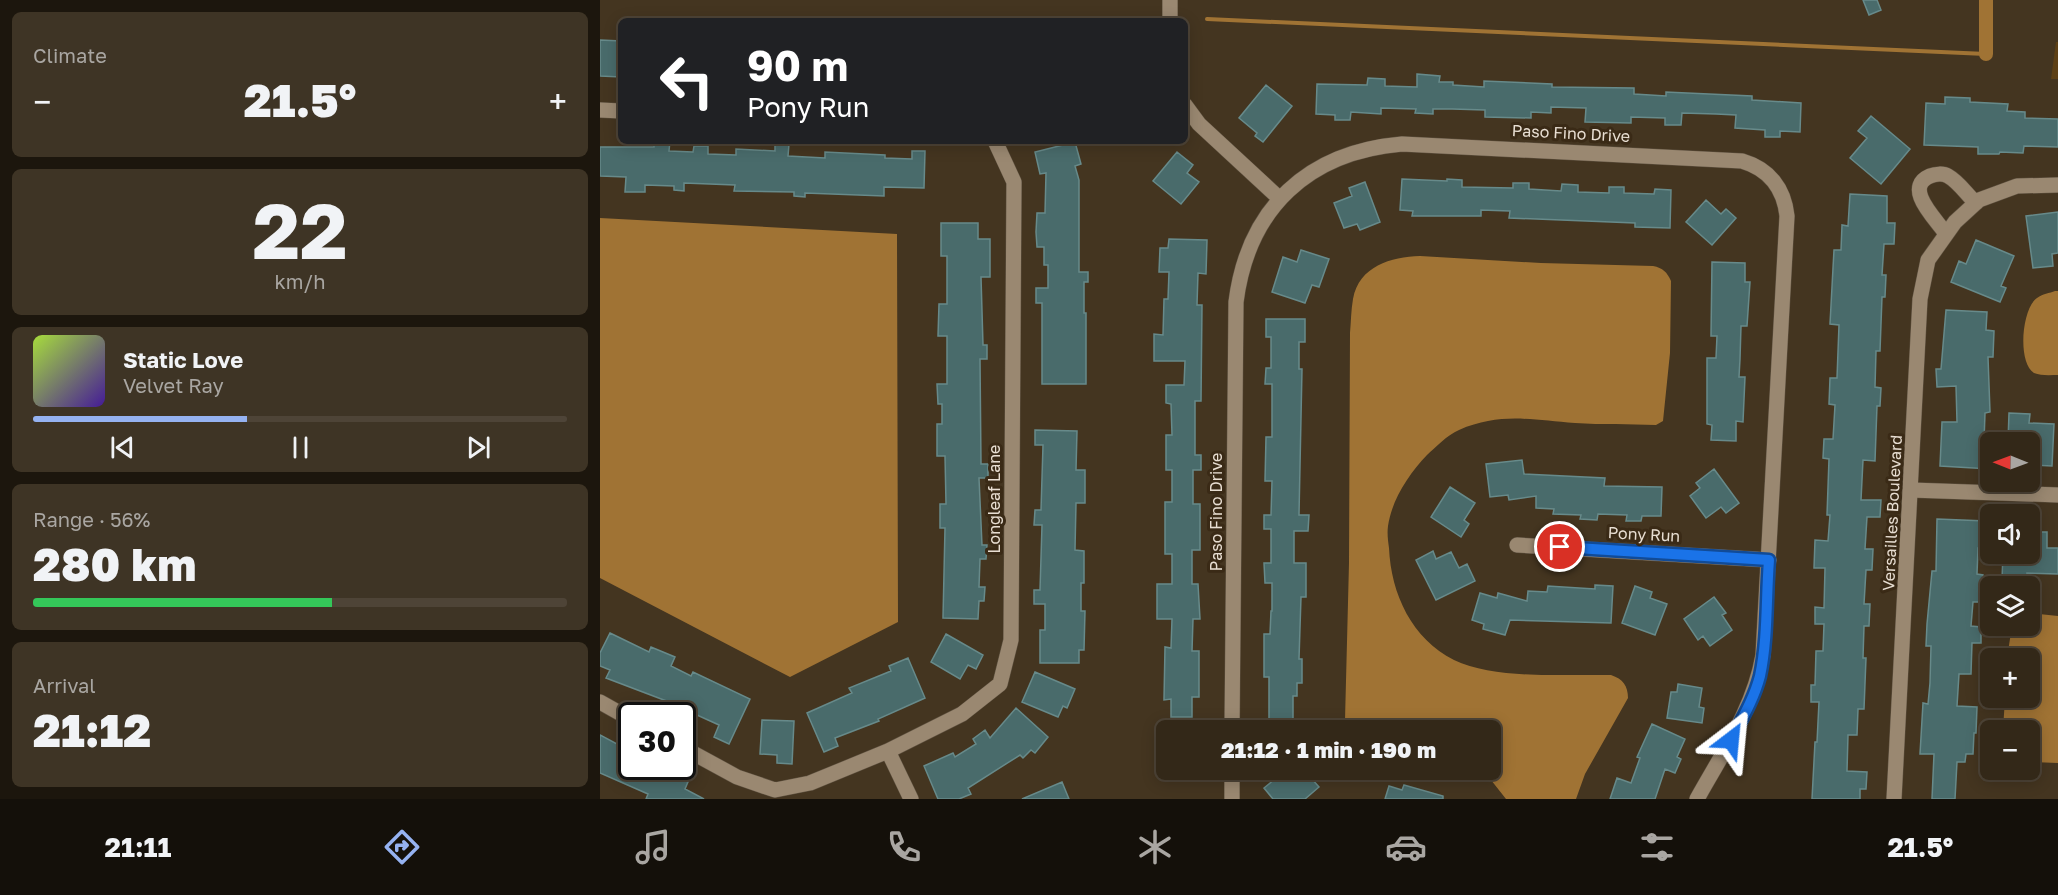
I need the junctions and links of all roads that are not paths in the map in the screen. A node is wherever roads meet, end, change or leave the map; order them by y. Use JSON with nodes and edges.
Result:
{"nodes":[{"id":1,"x":1170,"y":0,"type":"edge"},
{"id":2,"x":1170,"y":18,"type":"edge"},
{"id":3,"x":1188,"y":109,"type":"edge"},
{"id":4,"x":600,"y":110,"type":"edge"},
{"id":5,"x":618,"y":111,"type":"edge"},
{"id":6,"x":996,"y":144,"type":"edge"},
{"id":7,"x":2058,"y":185,"type":"edge"},
{"id":8,"x":1280,"y":199,"type":"junction"},
{"id":9,"x":1976,"y":203,"type":"junction"},
{"id":10,"x":1946,"y":234,"type":"junction"},
{"id":11,"x":1911,"y":490,"type":"junction"},
{"id":12,"x":2058,"y":495,"type":"edge"},
{"id":13,"x":1517,"y":545,"type":"dead end"},
{"id":14,"x":1769,"y":560,"type":"junction"},
{"id":15,"x":600,"y":702,"type":"edge"},
{"id":16,"x":618,"y":712,"type":"edge"},
{"id":17,"x":1232,"y":720,"type":"edge"},
{"id":18,"x":888,"y":751,"type":"junction"},
{"id":19,"x":696,"y":755,"type":"edge"},
{"id":20,"x":1232,"y":780,"type":"edge"},
{"id":21,"x":911,"y":799,"type":"edge"},
{"id":22,"x":1232,"y":799,"type":"edge"},
{"id":23,"x":1697,"y":799,"type":"edge"},
{"id":24,"x":1894,"y":799,"type":"edge"}],
"edges":[{"from":1,"to":2,"type":"street"},
{"from":3,"to":8,"type":"street"},
{"from":4,"to":5,"type":"street"},
{"from":6,"to":18,"type":"street","name":"Longleaf Lane"},
{"from":7,"to":9,"type":"street","name":"Versailles Boulevard"},
{"from":8,"to":14,"type":"street","name":"Paso Fino Drive"},
{"from":8,"to":17,"type":"street","name":"Paso Fino Drive"},
{"from":9,"to":10,"type":"street","name":"Versailles Boulevard"},
{"from":9,"to":10,"type":"street"},
{"from":10,"to":11,"type":"street","name":"Versailles Boulevard"},
{"from":11,"to":12,"type":"street"},
{"from":11,"to":24,"type":"street","name":"Versailles Boulevard"},
{"from":13,"to":14,"type":"street","name":"Pony Run"},
{"from":14,"to":23,"type":"street","name":"Paso Fino Drive"},
{"from":15,"to":16,"type":"street"},
{"from":18,"to":19,"type":"street","name":"Longleaf Lane"},
{"from":18,"to":21,"type":"street"},
{"from":20,"to":22,"type":"street"}]}
